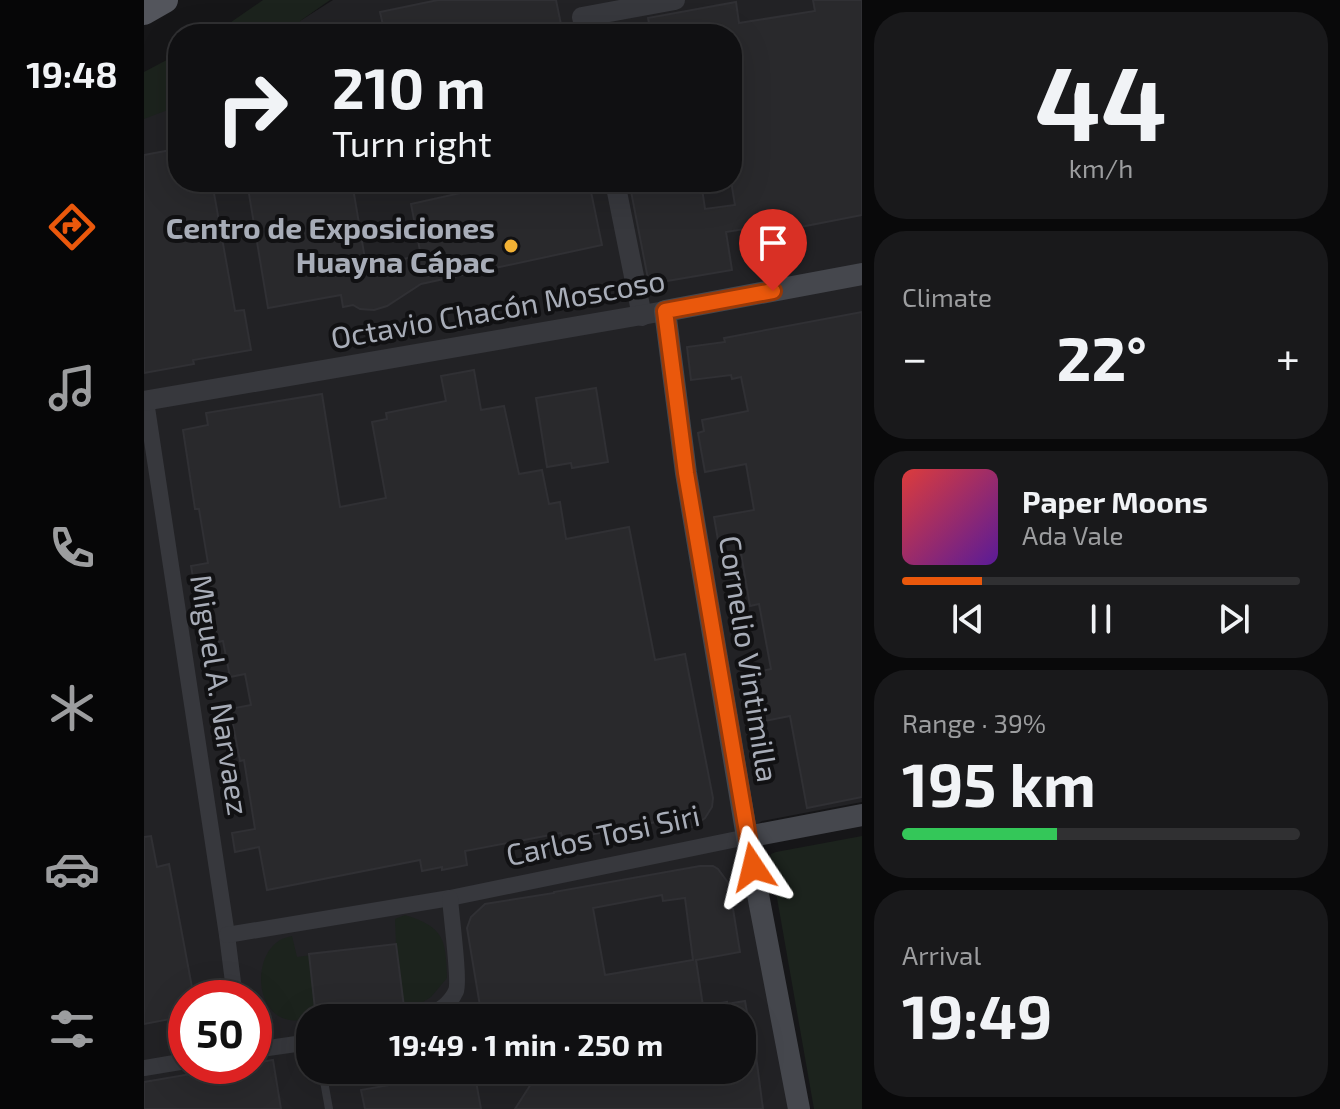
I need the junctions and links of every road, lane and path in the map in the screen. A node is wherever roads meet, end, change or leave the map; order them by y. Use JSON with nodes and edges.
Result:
{"nodes":[{"id":1,"x":165,"y":0,"type":"edge"},
{"id":2,"x":675,"y":0,"type":"edge"},
{"id":3,"x":144,"y":12,"type":"edge"},
{"id":4,"x":588,"y":24,"type":"edge"},
{"id":5,"x":617,"y":192,"type":"edge"},
{"id":6,"x":862,"y":274,"type":"edge"},
{"id":7,"x":665,"y":311,"type":"junction"},
{"id":8,"x":642,"y":316,"type":"junction"},
{"id":9,"x":145,"y":401,"type":"edge"},
{"id":10,"x":862,"y":815,"type":"edge"},
{"id":11,"x":747,"y":837,"type":"junction"},
{"id":12,"x":450,"y":898,"type":"junction"},
{"id":13,"x":227,"y":935,"type":"junction"},
{"id":14,"x":233,"y":980,"type":"edge"},
{"id":15,"x":448,"y":1004,"type":"edge"},
{"id":16,"x":296,"y":1044,"type":"edge"},
{"id":17,"x":272,"y":1047,"type":"edge"},
{"id":18,"x":168,"y":1064,"type":"edge"},
{"id":19,"x":144,"y":1068,"type":"edge"},
{"id":20,"x":324,"y":1084,"type":"edge"},
{"id":21,"x":329,"y":1109,"type":"edge"},
{"id":22,"x":799,"y":1109,"type":"edge"}],
"edges":[{"from":1,"to":3,"type":"main road"},
{"from":2,"to":4,"type":"street"},
{"from":5,"to":8,"type":"street"},
{"from":6,"to":7,"type":"main road","name":"Octavio Chacón Moscoso"},
{"from":7,"to":8,"type":"street","name":"Octavio Chacón Moscoso"},
{"from":7,"to":11,"type":"main road","name":"Cornelio Vintimilla"},
{"from":8,"to":9,"type":"street","name":"Octavio Chacón Moscoso"},
{"from":9,"to":13,"type":"street","name":"Miguel A. Narvaez"},
{"from":10,"to":11,"type":"main road","name":"Carlos Tosi Siri"},
{"from":11,"to":12,"type":"street","name":"Carlos Tosi Siri"},
{"from":11,"to":22,"type":"main road","name":"Cornelio Vintimilla"},
{"from":12,"to":13,"type":"street","name":"Carlos Tosi Siri"},
{"from":12,"to":15,"type":"street"},
{"from":13,"to":14,"type":"street","name":"Miguel A. Narvaez"},
{"from":16,"to":17,"type":"street"},
{"from":18,"to":19,"type":"street"},
{"from":20,"to":21,"type":"lane"}]}
